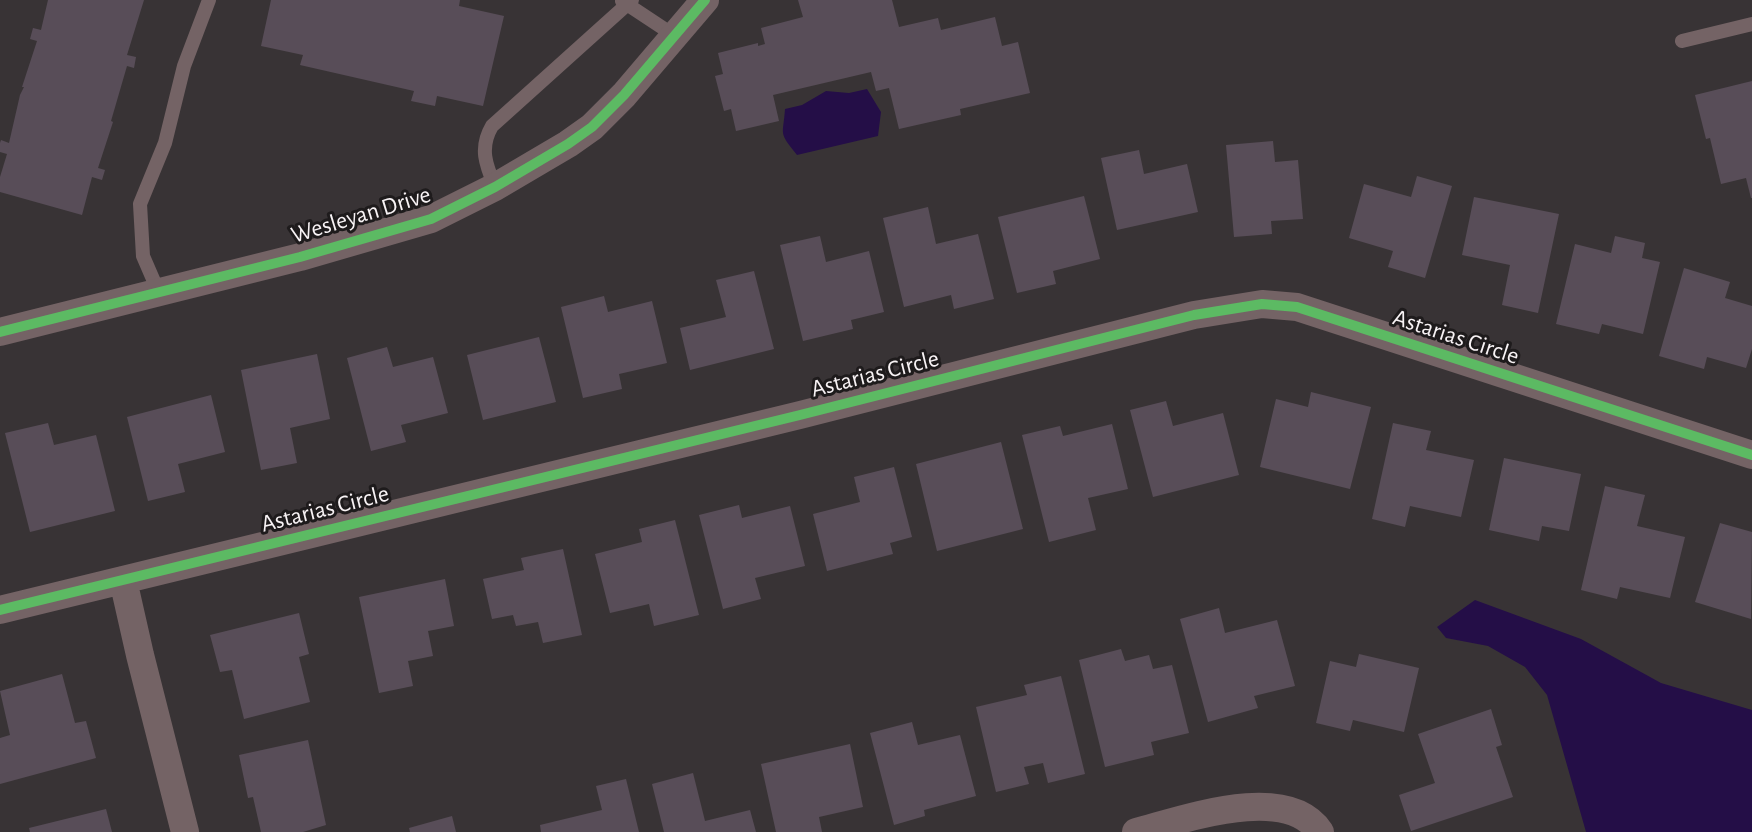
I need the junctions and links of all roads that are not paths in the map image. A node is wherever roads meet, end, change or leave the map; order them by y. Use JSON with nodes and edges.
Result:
{"nodes":[{"id":1,"x":209,"y":0,"type":"edge"},
{"id":2,"x":705,"y":0,"type":"edge"},
{"id":3,"x":628,"y":1,"type":"edge"},
{"id":4,"x":1752,"y":24,"type":"edge"},
{"id":5,"x":675,"y":36,"type":"junction"},
{"id":6,"x":1682,"y":41,"type":"dead end"},
{"id":7,"x":495,"y":187,"type":"junction"},
{"id":8,"x":159,"y":292,"type":"junction"},
{"id":9,"x":0,"y":331,"type":"edge"},
{"id":10,"x":1752,"y":455,"type":"edge"},
{"id":11,"x":123,"y":580,"type":"junction"},
{"id":12,"x":0,"y":610,"type":"edge"},
{"id":13,"x":184,"y":832,"type":"edge"},
{"id":14,"x":1136,"y":832,"type":"edge"},
{"id":15,"x":1320,"y":832,"type":"edge"}],
"edges":[{"from":1,"to":8,"type":"lane"},
{"from":2,"to":5,"type":"street","name":"Wesleyan Drive"},
{"from":3,"to":5,"type":"lane"},
{"from":3,"to":7,"type":"lane"},
{"from":4,"to":6,"type":"lane"},
{"from":5,"to":7,"type":"street","name":"Wesleyan Drive"},
{"from":7,"to":8,"type":"street","name":"Wesleyan Drive"},
{"from":8,"to":9,"type":"street","name":"Wesleyan Drive"},
{"from":10,"to":11,"type":"street","name":"Astarias Circle"},
{"from":11,"to":12,"type":"street","name":"Astarias Circle"},
{"from":11,"to":13,"type":"street"},
{"from":14,"to":15,"type":"street"}]}
